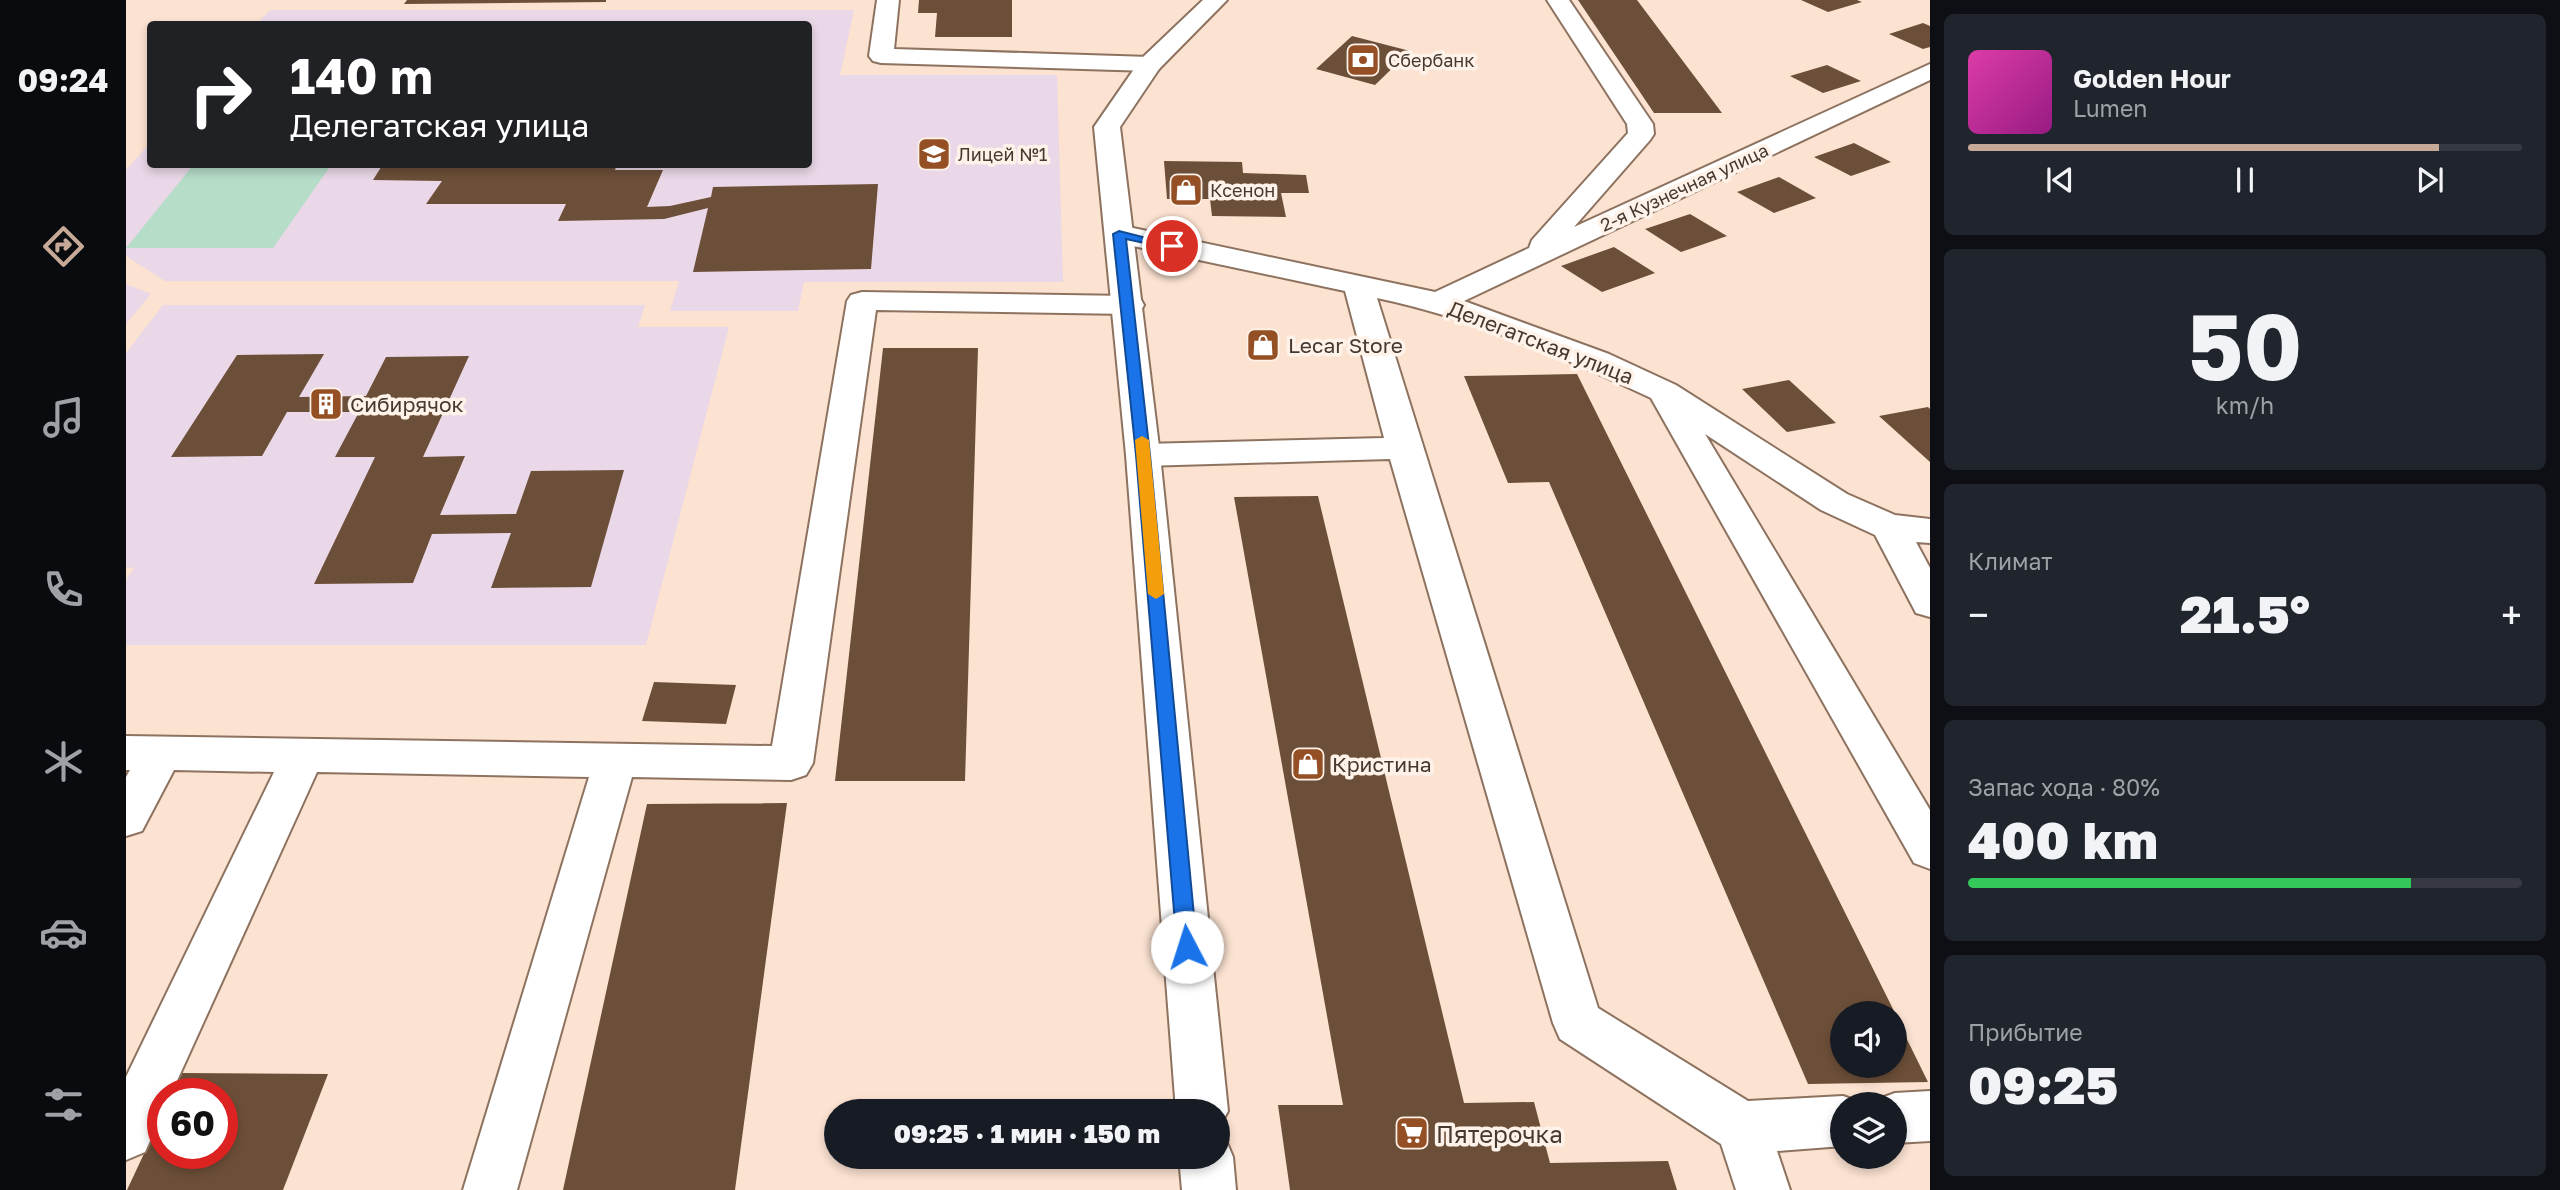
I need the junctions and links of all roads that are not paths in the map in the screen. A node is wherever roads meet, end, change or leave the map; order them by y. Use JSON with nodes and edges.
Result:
{"nodes":[{"id":1,"x":888,"y":0,"type":"edge"},
{"id":2,"x":1216,"y":0,"type":"edge"},
{"id":3,"x":1558,"y":0,"type":"edge"},
{"id":4,"x":1150,"y":64,"type":"junction"},
{"id":5,"x":1930,"y":72,"type":"edge"},
{"id":6,"x":1119,"y":234,"type":"junction"},
{"id":7,"x":1531,"y":258,"type":"junction"},
{"id":8,"x":1358,"y":285,"type":"junction"},
{"id":9,"x":1438,"y":302,"type":"junction"},
{"id":10,"x":1129,"y":306,"type":"junction"},
{"id":11,"x":1664,"y":392,"type":"junction"},
{"id":12,"x":1404,"y":448,"type":"junction"},
{"id":13,"x":1143,"y":455,"type":"junction"},
{"id":14,"x":1889,"y":527,"type":"junction"},
{"id":15,"x":1930,"y":531,"type":"edge"},
{"id":16,"x":1930,"y":603,"type":"edge"},
{"id":17,"x":144,"y":753,"type":"edge"},
{"id":18,"x":303,"y":755,"type":"junction"},
{"id":19,"x":615,"y":760,"type":"junction"},
{"id":20,"x":126,"y":818,"type":"edge"},
{"id":21,"x":1930,"y":850,"type":"edge"},
{"id":22,"x":1201,"y":1099,"type":"edge"},
{"id":23,"x":1930,"y":1116,"type":"edge"},
{"id":24,"x":1907,"y":1117,"type":"edge"},
{"id":25,"x":1830,"y":1122,"type":"edge"},
{"id":26,"x":1742,"y":1127,"type":"junction"},
{"id":27,"x":126,"y":1134,"type":"edge"},
{"id":28,"x":1207,"y":1169,"type":"edge"},
{"id":29,"x":490,"y":1190,"type":"edge"},
{"id":30,"x":1209,"y":1190,"type":"edge"},
{"id":31,"x":1763,"y":1190,"type":"edge"}],
"edges":[{"from":1,"to":4,"type":"street"},
{"from":2,"to":4,"type":"street"},
{"from":3,"to":7,"type":"street"},
{"from":4,"to":6,"type":"street"},
{"from":5,"to":7,"type":"street","name":"2-я Кузнечная улица"},
{"from":6,"to":8,"type":"street","name":"Делегатская улица"},
{"from":6,"to":10,"type":"street"},
{"from":7,"to":9,"type":"street","name":"2-я Кузнечная улица"},
{"from":8,"to":9,"type":"street","name":"Делегатская улица"},
{"from":8,"to":12,"type":"street"},
{"from":9,"to":11,"type":"street","name":"Делегатская улица"},
{"from":10,"to":13,"type":"street"},
{"from":10,"to":19,"type":"street"},
{"from":11,"to":14,"type":"street","name":"Делегатская улица"},
{"from":11,"to":21,"type":"street"},
{"from":12,"to":13,"type":"street"},
{"from":12,"to":26,"type":"street"},
{"from":13,"to":22,"type":"street"},
{"from":14,"to":15,"type":"street","name":"Делегатская улица"},
{"from":14,"to":16,"type":"street"},
{"from":17,"to":18,"type":"street"},
{"from":17,"to":20,"type":"street"},
{"from":18,"to":19,"type":"street"},
{"from":18,"to":27,"type":"street"},
{"from":19,"to":29,"type":"street"},
{"from":23,"to":24,"type":"street"},
{"from":25,"to":26,"type":"street"},
{"from":26,"to":31,"type":"street"},
{"from":28,"to":30,"type":"street"}]}
